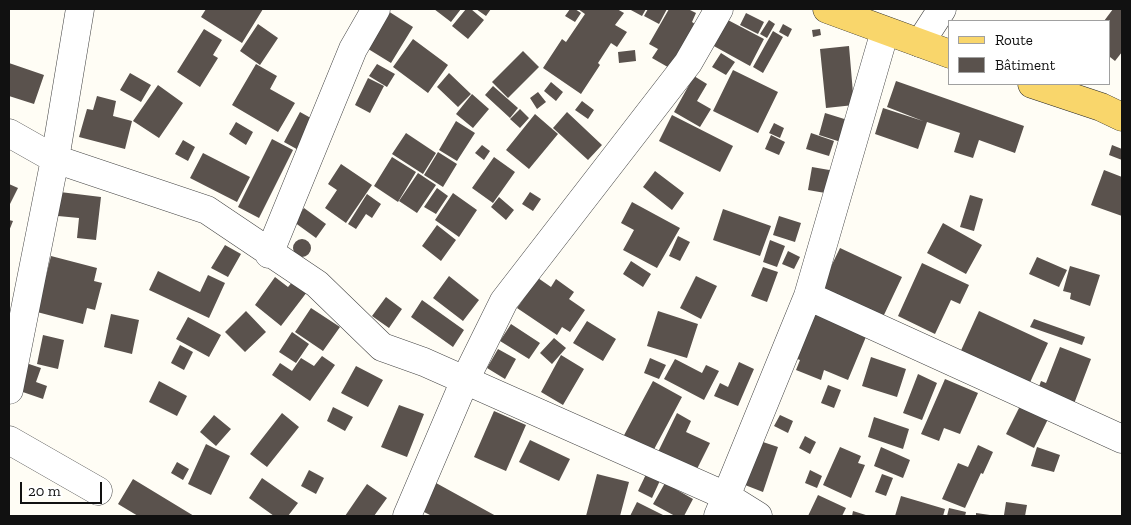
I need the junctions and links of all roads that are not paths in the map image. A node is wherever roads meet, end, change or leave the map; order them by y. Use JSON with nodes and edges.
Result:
{"nodes":[{"id":1,"x":80,"y":9,"type":"edge"},
{"id":2,"x":376,"y":9,"type":"edge"},
{"id":3,"x":719,"y":9,"type":"edge"},
{"id":4,"x":827,"y":9,"type":"edge"},
{"id":5,"x":942,"y":9,"type":"edge"},
{"id":6,"x":885,"y":31,"type":"junction"},
{"id":7,"x":920,"y":43,"type":"junction"},
{"id":8,"x":948,"y":53,"type":"edge"},
{"id":9,"x":1035,"y":85,"type":"edge"},
{"id":10,"x":1122,"y":117,"type":"edge"},
{"id":11,"x":9,"y":133,"type":"edge"},
{"id":12,"x":55,"y":158,"type":"junction"},
{"id":13,"x":269,"y":254,"type":"junction"},
{"id":14,"x":808,"y":296,"type":"junction"},
{"id":15,"x":465,"y":380,"type":"junction"},
{"id":16,"x":9,"y":390,"type":"edge"},
{"id":17,"x":1122,"y":439,"type":"edge"},
{"id":18,"x":9,"y":440,"type":"edge"},
{"id":19,"x":98,"y":491,"type":"dead end"},
{"id":20,"x":722,"y":506,"type":"edge"},
{"id":21,"x":407,"y":516,"type":"edge"},
{"id":22,"x":758,"y":516,"type":"edge"}],
"edges":[{"from":1,"to":12,"type":"street"},
{"from":2,"to":13,"type":"street"},
{"from":3,"to":15,"type":"street"},
{"from":4,"to":6,"type":"main road"},
{"from":5,"to":7,"type":"street"},
{"from":6,"to":7,"type":"main road"},
{"from":6,"to":14,"type":"street"},
{"from":7,"to":8,"type":"main road"},
{"from":9,"to":10,"type":"main road"},
{"from":11,"to":12,"type":"street"},
{"from":12,"to":13,"type":"street"},
{"from":12,"to":16,"type":"street"},
{"from":13,"to":15,"type":"street"},
{"from":14,"to":17,"type":"street"},
{"from":14,"to":20,"type":"street"},
{"from":15,"to":20,"type":"street"},
{"from":15,"to":21,"type":"street"},
{"from":18,"to":19,"type":"street"},
{"from":20,"to":22,"type":"street"}]}
